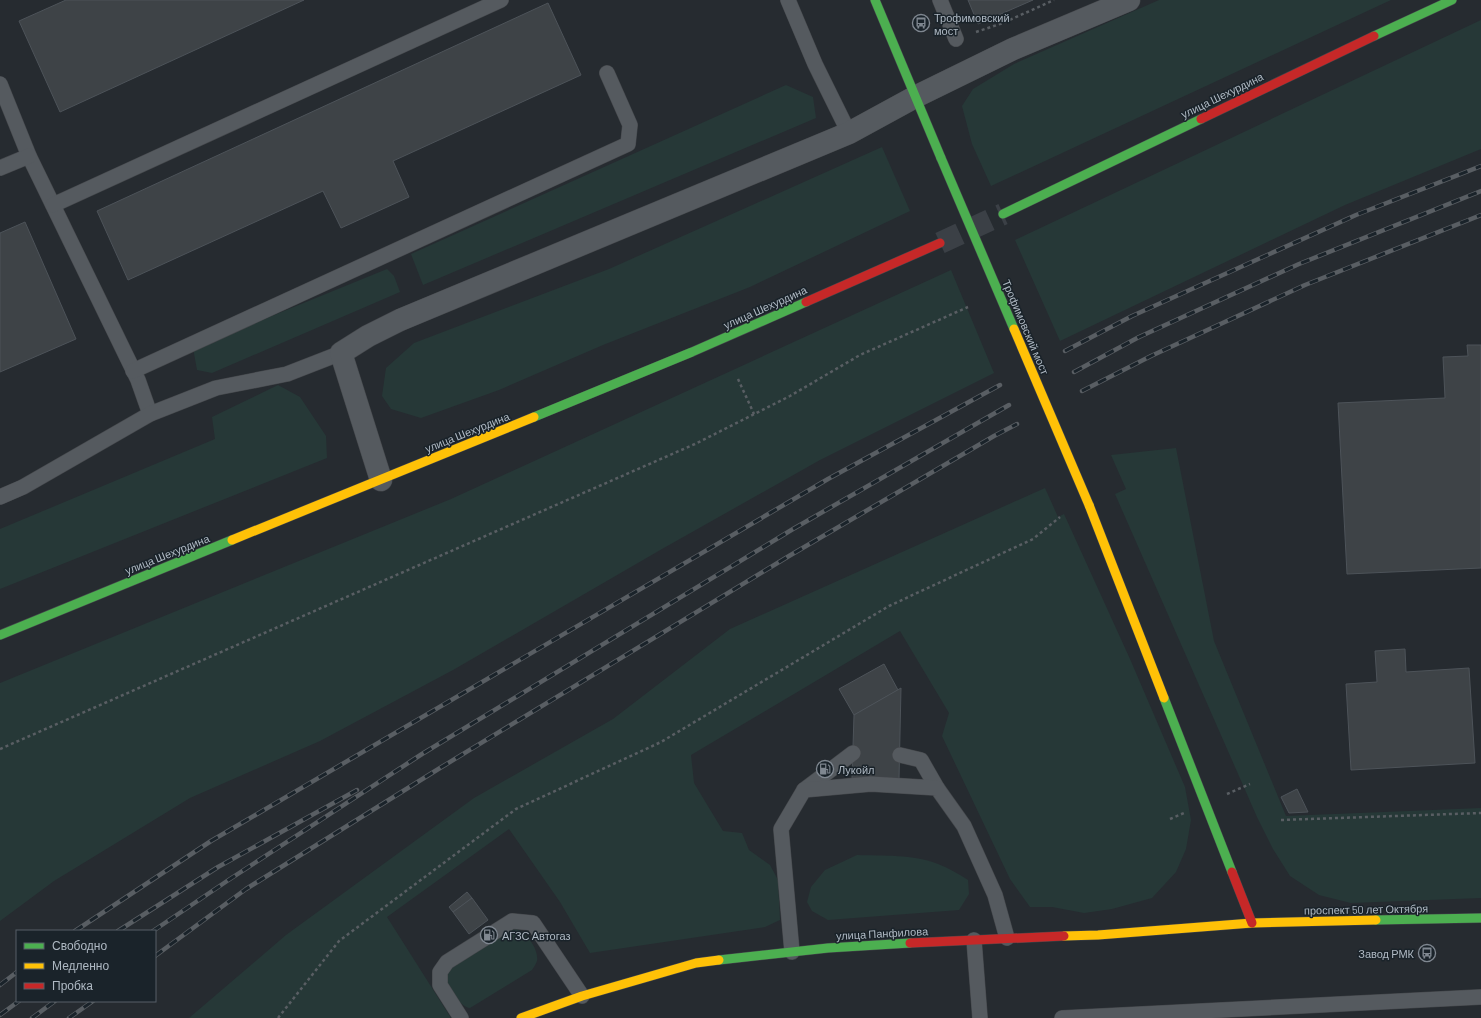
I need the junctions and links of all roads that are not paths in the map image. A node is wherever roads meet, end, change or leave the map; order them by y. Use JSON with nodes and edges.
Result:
{"nodes":[{"id":1,"x":500,"y":0,"type":"edge"},
{"id":2,"x":788,"y":0,"type":"edge"},
{"id":3,"x":875,"y":0,"type":"edge"},
{"id":4,"x":940,"y":0,"type":"edge"},
{"id":5,"x":1129,"y":0,"type":"edge"},
{"id":6,"x":1452,"y":0,"type":"edge"},
{"id":7,"x":956,"y":39,"type":"road end"},
{"id":8,"x":607,"y":73,"type":"dead end"},
{"id":9,"x":0,"y":84,"type":"edge"},
{"id":10,"x":915,"y":97,"type":"junction"},
{"id":11,"x":849,"y":133,"type":"junction"},
{"id":12,"x":29,"y":156,"type":"junction"},
{"id":13,"x":0,"y":168,"type":"edge"},
{"id":14,"x":54,"y":205,"type":"junction"},
{"id":15,"x":1003,"y":214,"type":"tunnel mouth"},
{"id":16,"x":940,"y":243,"type":"tunnel mouth"},
{"id":17,"x":341,"y":353,"type":"junction"},
{"id":18,"x":133,"y":371,"type":"junction"},
{"id":19,"x":150,"y":414,"type":"junction"},
{"id":20,"x":381,"y":480,"type":"junction"},
{"id":21,"x":0,"y":497,"type":"edge"},
{"id":22,"x":0,"y":636,"type":"edge"},
{"id":23,"x":853,"y":753,"type":"dead end"},
{"id":24,"x":900,"y":755,"type":"dead end"},
{"id":25,"x":937,"y":788,"type":"junction"},
{"id":26,"x":804,"y":790,"type":"junction"},
{"id":27,"x":1481,"y":918,"type":"edge"},
{"id":28,"x":1252,"y":924,"type":"junction"},
{"id":29,"x":1007,"y":938,"type":"junction"},
{"id":30,"x":974,"y":940,"type":"junction"},
{"id":31,"x":792,"y":952,"type":"junction"},
{"id":32,"x":582,"y":996,"type":"junction"},
{"id":33,"x":1481,"y":997,"type":"edge"},
{"id":34,"x":461,"y":1018,"type":"edge"},
{"id":35,"x":521,"y":1018,"type":"edge"},
{"id":36,"x":980,"y":1018,"type":"edge"},
{"id":37,"x":1062,"y":1018,"type":"edge"}],
"edges":[{"from":1,"to":14,"type":"lane"},
{"from":2,"to":11,"type":"lane"},
{"from":3,"to":10,"type":"main road","name":"Трофимовский мост"},
{"from":4,"to":7,"type":"lane"},
{"from":5,"to":10,"type":"street"},
{"from":6,"to":15,"type":"main road","name":"улица Шехурдина"},
{"from":8,"to":18,"type":"lane"},
{"from":9,"to":12,"type":"lane"},
{"from":10,"to":11,"type":"street"},
{"from":10,"to":28,"type":"main road","name":"Трофимовский мост","bridge":true},
{"from":11,"to":17,"type":"street"},
{"from":12,"to":13,"type":"lane"},
{"from":12,"to":14,"type":"lane"},
{"from":14,"to":18,"type":"lane"},
{"from":16,"to":20,"type":"main road","name":"улица Шехурдина"},
{"from":17,"to":19,"type":"lane"},
{"from":17,"to":20,"type":"street"},
{"from":18,"to":19,"type":"lane"},
{"from":19,"to":21,"type":"lane"},
{"from":20,"to":22,"type":"main road","name":"улица Шехурдина"},
{"from":23,"to":26,"type":"lane"},
{"from":24,"to":25,"type":"lane"},
{"from":25,"to":26,"type":"lane"},
{"from":25,"to":29,"type":"lane"},
{"from":26,"to":31,"type":"lane"},
{"from":27,"to":28,"type":"main road","name":"проспект 50 лет Октября"},
{"from":28,"to":29,"type":"main road","name":"улица Панфилова"},
{"from":29,"to":30,"type":"main road","name":"улица Панфилова"},
{"from":30,"to":31,"type":"main road","name":"улица Панфилова"},
{"from":30,"to":36,"type":"lane"},
{"from":31,"to":32,"type":"main road","name":"улица Панфилова"},
{"from":32,"to":34,"type":"lane"},
{"from":32,"to":35,"type":"main road","name":"улица Панфилова"},
{"from":33,"to":37,"type":"lane"}]}
